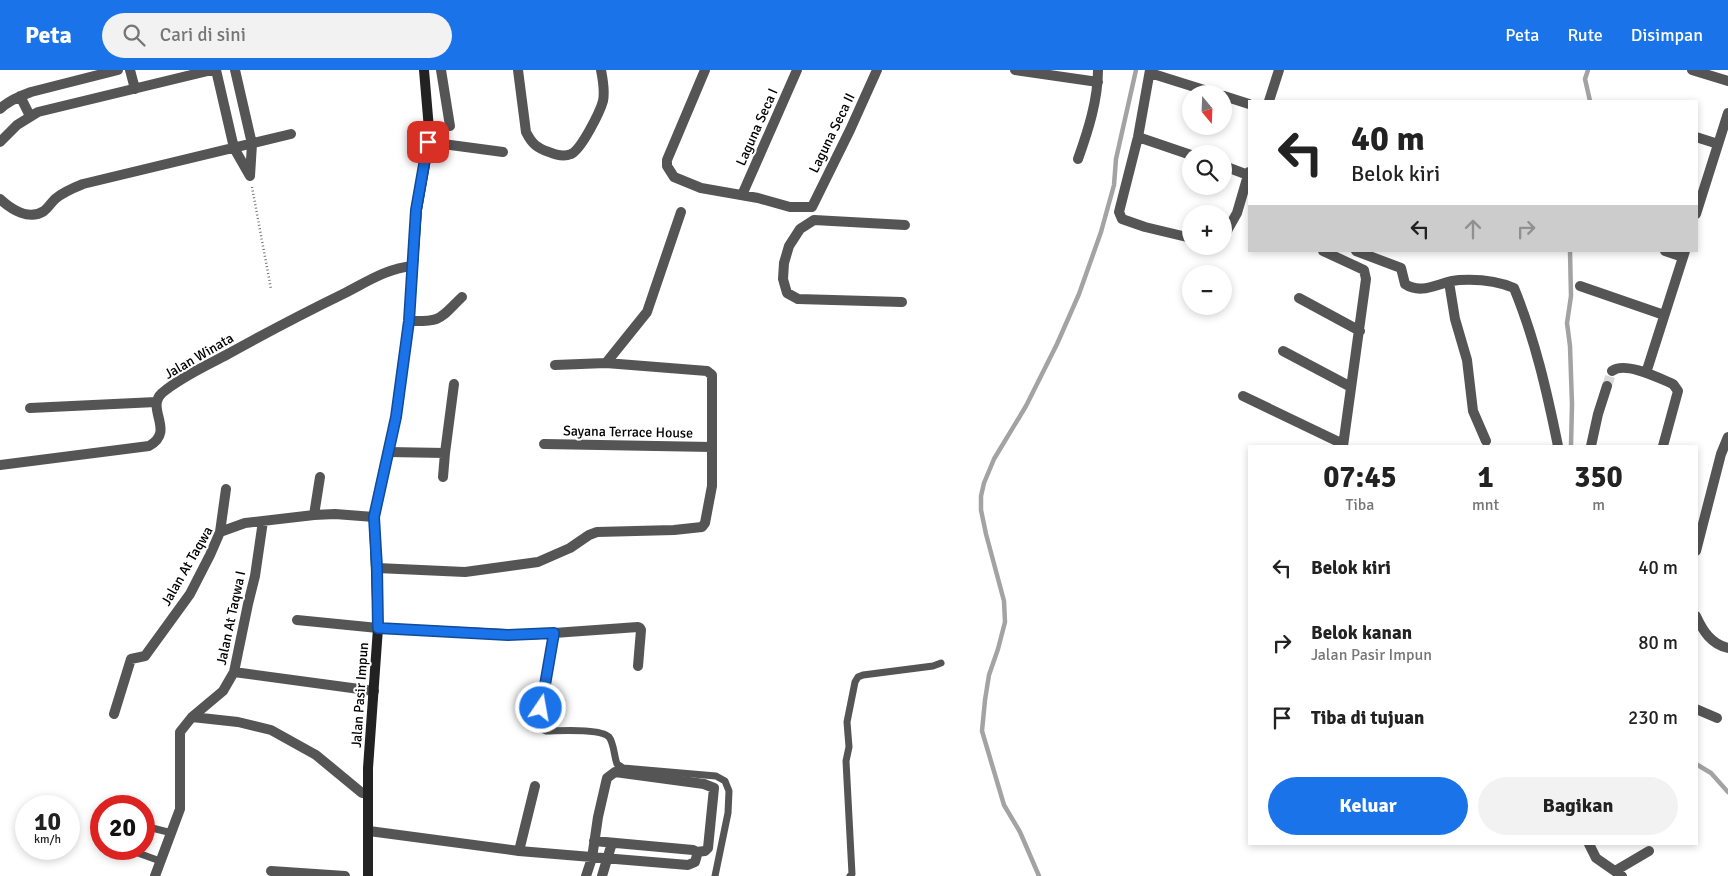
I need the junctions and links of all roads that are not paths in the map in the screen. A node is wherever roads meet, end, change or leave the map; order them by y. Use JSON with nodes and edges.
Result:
{"nodes":[{"id":1,"x":118,"y":70,"type":"edge"},
{"id":2,"x":130,"y":70,"type":"edge"},
{"id":3,"x":214,"y":70,"type":"edge"},
{"id":4,"x":235,"y":70,"type":"edge"},
{"id":5,"x":424,"y":70,"type":"edge"},
{"id":6,"x":441,"y":70,"type":"edge"},
{"id":7,"x":518,"y":70,"type":"edge"},
{"id":8,"x":601,"y":70,"type":"edge"},
{"id":9,"x":705,"y":70,"type":"edge"},
{"id":10,"x":797,"y":70,"type":"edge"},
{"id":11,"x":877,"y":70,"type":"edge"},
{"id":12,"x":1015,"y":70,"type":"edge"},
{"id":13,"x":1098,"y":70,"type":"edge"},
{"id":14,"x":1279,"y":70,"type":"edge"},
{"id":15,"x":1692,"y":70,"type":"edge"},
{"id":16,"x":1150,"y":72,"type":"edge"},
{"id":17,"x":1728,"y":81,"type":"edge"},
{"id":18,"x":1098,"y":82,"type":"junction"},
{"id":19,"x":1190,"y":85,"type":"edge"},
{"id":20,"x":135,"y":88,"type":"junction"},
{"id":21,"x":20,"y":96,"type":"junction"},
{"id":22,"x":1232,"y":99,"type":"edge"},
{"id":23,"x":1269,"y":100,"type":"edge"},
{"id":24,"x":1248,"y":104,"type":"edge"},
{"id":25,"x":0,"y":110,"type":"edge"},
{"id":26,"x":1728,"y":113,"type":"edge"},
{"id":27,"x":30,"y":116,"type":"junction"},
{"id":28,"x":450,"y":126,"type":"dead end"},
{"id":29,"x":290,"y":134,"type":"dead end"},
{"id":30,"x":1138,"y":137,"type":"junction"},
{"id":31,"x":1698,"y":138,"type":"edge"},
{"id":32,"x":0,"y":142,"type":"edge"},
{"id":33,"x":428,"y":142,"type":"junction"},
{"id":34,"x":252,"y":144,"type":"junction"},
{"id":35,"x":1718,"y":144,"type":"junction"},
{"id":36,"x":234,"y":148,"type":"junction"},
{"id":37,"x":503,"y":152,"type":"dead end"},
{"id":38,"x":1182,"y":152,"type":"edge"},
{"id":39,"x":1078,"y":159,"type":"dead end"},
{"id":40,"x":1232,"y":169,"type":"edge"},
{"id":41,"x":1248,"y":174,"type":"edge"},
{"id":42,"x":742,"y":195,"type":"junction"},
{"id":43,"x":1699,"y":196,"type":"edge"},
{"id":44,"x":0,"y":200,"type":"edge"},
{"id":45,"x":812,"y":207,"type":"junction"},
{"id":46,"x":681,"y":212,"type":"dead end"},
{"id":47,"x":814,"y":220,"type":"junction"},
{"id":48,"x":1232,"y":222,"type":"edge"},
{"id":49,"x":905,"y":225,"type":"dead end"},
{"id":50,"x":1182,"y":236,"type":"edge"},
{"id":51,"x":1325,"y":252,"type":"edge"},
{"id":52,"x":1359,"y":252,"type":"edge"},
{"id":53,"x":1671,"y":252,"type":"edge"},
{"id":54,"x":1684,"y":254,"type":"edge"},
{"id":55,"x":413,"y":266,"type":"junction"},
{"id":56,"x":1449,"y":282,"type":"junction"},
{"id":57,"x":1580,"y":286,"type":"dead end"},
{"id":58,"x":462,"y":298,"type":"dead end"},
{"id":59,"x":1299,"y":298,"type":"dead end"},
{"id":60,"x":902,"y":302,"type":"dead end"},
{"id":61,"x":1664,"y":315,"type":"junction"},
{"id":62,"x":409,"y":321,"type":"junction"},
{"id":63,"x":1360,"y":331,"type":"junction"},
{"id":64,"x":1283,"y":350,"type":"dead end"},
{"id":65,"x":606,"y":363,"type":"junction"},
{"id":66,"x":555,"y":365,"type":"dead end"},
{"id":67,"x":1612,"y":371,"type":"dead end"},
{"id":68,"x":1646,"y":373,"type":"junction"},
{"id":69,"x":454,"y":384,"type":"dead end"},
{"id":70,"x":1607,"y":386,"type":"tunnel mouth"},
{"id":71,"x":1351,"y":387,"type":"junction"},
{"id":72,"x":1243,"y":396,"type":"dead end"},
{"id":73,"x":156,"y":402,"type":"junction"},
{"id":74,"x":30,"y":408,"type":"dead end"},
{"id":75,"x":1728,"y":437,"type":"edge"},
{"id":76,"x":1486,"y":441,"type":"dead end"},
{"id":77,"x":544,"y":444,"type":"dead end"},
{"id":78,"x":1343,"y":445,"type":"edge"},
{"id":79,"x":1558,"y":445,"type":"edge"},
{"id":80,"x":1591,"y":445,"type":"edge"},
{"id":81,"x":1663,"y":445,"type":"edge"},
{"id":82,"x":712,"y":447,"type":"junction"},
{"id":83,"x":388,"y":452,"type":"junction"},
{"id":84,"x":445,"y":453,"type":"junction"},
{"id":85,"x":0,"y":465,"type":"edge"},
{"id":86,"x":320,"y":477,"type":"dead end"},
{"id":87,"x":443,"y":477,"type":"dead end"},
{"id":88,"x":226,"y":489,"type":"dead end"},
{"id":89,"x":314,"y":514,"type":"junction"},
{"id":90,"x":374,"y":517,"type":"junction"},
{"id":91,"x":263,"y":521,"type":"junction"},
{"id":92,"x":220,"y":532,"type":"junction"},
{"id":93,"x":1698,"y":543,"type":"edge"},
{"id":94,"x":377,"y":568,"type":"junction"},
{"id":95,"x":1698,"y":619,"type":"edge"},
{"id":96,"x":297,"y":620,"type":"dead end"},
{"id":97,"x":378,"y":628,"type":"junction"},
{"id":98,"x":554,"y":633,"type":"junction"},
{"id":99,"x":1728,"y":648,"type":"edge"},
{"id":100,"x":940,"y":663,"type":"dead end"},
{"id":101,"x":638,"y":666,"type":"dead end"},
{"id":102,"x":234,"y":672,"type":"junction"},
{"id":103,"x":374,"y":691,"type":"junction"},
{"id":104,"x":1698,"y":709,"type":"edge"},
{"id":105,"x":114,"y":714,"type":"dead end"},
{"id":106,"x":192,"y":717,"type":"junction"},
{"id":107,"x":1717,"y":718,"type":"dead end"},
{"id":108,"x":536,"y":786,"type":"dead end"},
{"id":109,"x":368,"y":793,"type":"junction"},
{"id":110,"x":155,"y":829,"type":"edge"},
{"id":111,"x":369,"y":831,"type":"junction"},
{"id":112,"x":172,"y":833,"type":"junction"},
{"id":113,"x":594,"y":841,"type":"junction"},
{"id":114,"x":612,"y":843,"type":"junction"},
{"id":115,"x":1590,"y":845,"type":"edge"},
{"id":116,"x":519,"y":851,"type":"junction"},
{"id":117,"x":1649,"y":851,"type":"dead end"},
{"id":118,"x":696,"y":852,"type":"junction"},
{"id":119,"x":592,"y":858,"type":"junction"},
{"id":120,"x":155,"y":859,"type":"edge"},
{"id":121,"x":608,"y":859,"type":"junction"},
{"id":122,"x":160,"y":861,"type":"junction"},
{"id":123,"x":271,"y":871,"type":"dead end"},
{"id":124,"x":1619,"y":874,"type":"edge"},
{"id":125,"x":155,"y":876,"type":"edge"},
{"id":126,"x":345,"y":876,"type":"edge"},
{"id":127,"x":368,"y":876,"type":"edge"},
{"id":128,"x":586,"y":876,"type":"edge"},
{"id":129,"x":602,"y":876,"type":"edge"},
{"id":130,"x":715,"y":876,"type":"edge"},
{"id":131,"x":850,"y":876,"type":"edge"}],
"edges":[{"from":1,"to":21,"type":"street"},
{"from":2,"to":20,"type":"street"},
{"from":3,"to":20,"type":"street"},
{"from":3,"to":36,"type":"street"},
{"from":4,"to":34,"type":"street"},
{"from":5,"to":33,"type":"street","name":"Jalan Pasir Impun"},
{"from":6,"to":28,"type":"street"},
{"from":7,"to":8,"type":"street"},
{"from":9,"to":42,"type":"street"},
{"from":10,"to":42,"type":"street","name":"Laguna Seca I"},
{"from":11,"to":45,"type":"street","name":"Laguna Seca II"},
{"from":12,"to":18,"type":"street"},
{"from":13,"to":18,"type":"street"},
{"from":14,"to":23,"type":"street"},
{"from":15,"to":17,"type":"street"},
{"from":16,"to":19,"type":"street"},
{"from":16,"to":30,"type":"street"},
{"from":18,"to":39,"type":"street"},
{"from":20,"to":27,"type":"street"},
{"from":21,"to":25,"type":"street"},
{"from":21,"to":27,"type":"street"},
{"from":22,"to":24,"type":"street"},
{"from":26,"to":35,"type":"street"},
{"from":27,"to":32,"type":"street"},
{"from":29,"to":34,"type":"street"},
{"from":30,"to":38,"type":"street"},
{"from":30,"to":50,"type":"street"},
{"from":31,"to":35,"type":"street"},
{"from":33,"to":37,"type":"street"},
{"from":33,"to":55,"type":"street","name":"Jalan Pasir Impun"},
{"from":34,"to":36,"type":"street"},
{"from":34,"to":36,"type":"street"},
{"from":35,"to":43,"type":"street"},
{"from":36,"to":44,"type":"street"},
{"from":40,"to":41,"type":"street"},
{"from":41,"to":48,"type":"street"},
{"from":42,"to":45,"type":"street"},
{"from":45,"to":47,"type":"street"},
{"from":46,"to":65,"type":"street"},
{"from":47,"to":49,"type":"street"},
{"from":47,"to":60,"type":"street"},
{"from":51,"to":63,"type":"street"},
{"from":52,"to":56,"type":"street"},
{"from":53,"to":54,"type":"street"},
{"from":54,"to":61,"type":"street"},
{"from":55,"to":62,"type":"street","name":"Jalan Pasir Impun"},
{"from":55,"to":73,"type":"street","name":"Jalan Winata"},
{"from":56,"to":76,"type":"street"},
{"from":56,"to":79,"type":"street"},
{"from":57,"to":61,"type":"street"},
{"from":58,"to":62,"type":"street"},
{"from":59,"to":63,"type":"street"},
{"from":61,"to":68,"type":"street"},
{"from":62,"to":83,"type":"street","name":"Jalan Pasir Impun"},
{"from":63,"to":71,"type":"street"},
{"from":64,"to":71,"type":"street"},
{"from":65,"to":66,"type":"street","name":"Sayana Terrace House"},
{"from":65,"to":82,"type":"street","name":"Sayana Terrace House"},
{"from":67,"to":68,"type":"street"},
{"from":68,"to":81,"type":"street"},
{"from":69,"to":84,"type":"street"},
{"from":70,"to":80,"type":"street"},
{"from":71,"to":78,"type":"street"},
{"from":72,"to":78,"type":"street"},
{"from":73,"to":74,"type":"street"},
{"from":73,"to":85,"type":"street"},
{"from":75,"to":93,"type":"street"},
{"from":77,"to":82,"type":"street","name":"Sayana Terrace House"},
{"from":82,"to":94,"type":"street","name":"Sayana Terrace House"},
{"from":83,"to":84,"type":"street"},
{"from":83,"to":90,"type":"street","name":"Jalan Pasir Impun"},
{"from":84,"to":87,"type":"street"},
{"from":86,"to":89,"type":"street"},
{"from":88,"to":92,"type":"street"},
{"from":89,"to":90,"type":"street","name":"Jalan At Taqwa"},
{"from":89,"to":91,"type":"street","name":"Jalan At Taqwa"},
{"from":90,"to":94,"type":"street","name":"Jalan Pasir Impun"},
{"from":91,"to":92,"type":"street","name":"Jalan At Taqwa"},
{"from":91,"to":102,"type":"street","name":"Jalan At Taqwa I"},
{"from":92,"to":105,"type":"street","name":"Jalan At Taqwa"},
{"from":94,"to":97,"type":"street","name":"Jalan Pasir Impun"},
{"from":95,"to":99,"type":"street"},
{"from":96,"to":97,"type":"street"},
{"from":97,"to":98,"type":"street"},
{"from":97,"to":103,"type":"street","name":"Jalan Pasir Impun"},
{"from":98,"to":101,"type":"street"},
{"from":98,"to":130,"type":"lane"},
{"from":100,"to":131,"type":"lane"},
{"from":102,"to":103,"type":"street"},
{"from":102,"to":106,"type":"street","name":"Jalan At Taqwa I"},
{"from":103,"to":109,"type":"street","name":"Jalan Pasir Impun"},
{"from":104,"to":107,"type":"street"},
{"from":106,"to":109,"type":"street"},
{"from":106,"to":112,"type":"street","name":"Jalan At Taqwa I"},
{"from":108,"to":116,"type":"street"},
{"from":109,"to":111,"type":"street","name":"Jalan Pasir Impun"},
{"from":110,"to":112,"type":"lane"},
{"from":111,"to":116,"type":"street"},
{"from":111,"to":127,"type":"street","name":"Jalan Pasir Impun"},
{"from":112,"to":122,"type":"street","name":"Jalan At Taqwa I"},
{"from":113,"to":114,"type":"street"},
{"from":113,"to":118,"type":"street"},
{"from":113,"to":119,"type":"street"},
{"from":114,"to":118,"type":"street"},
{"from":114,"to":121,"type":"street"},
{"from":115,"to":124,"type":"street"},
{"from":116,"to":119,"type":"street"},
{"from":117,"to":124,"type":"street"},
{"from":118,"to":121,"type":"street"},
{"from":119,"to":121,"type":"street"},
{"from":119,"to":128,"type":"street"},
{"from":120,"to":122,"type":"lane"},
{"from":121,"to":129,"type":"street"},
{"from":122,"to":125,"type":"street","name":"Jalan At Taqwa I"},
{"from":123,"to":126,"type":"street"}]}
